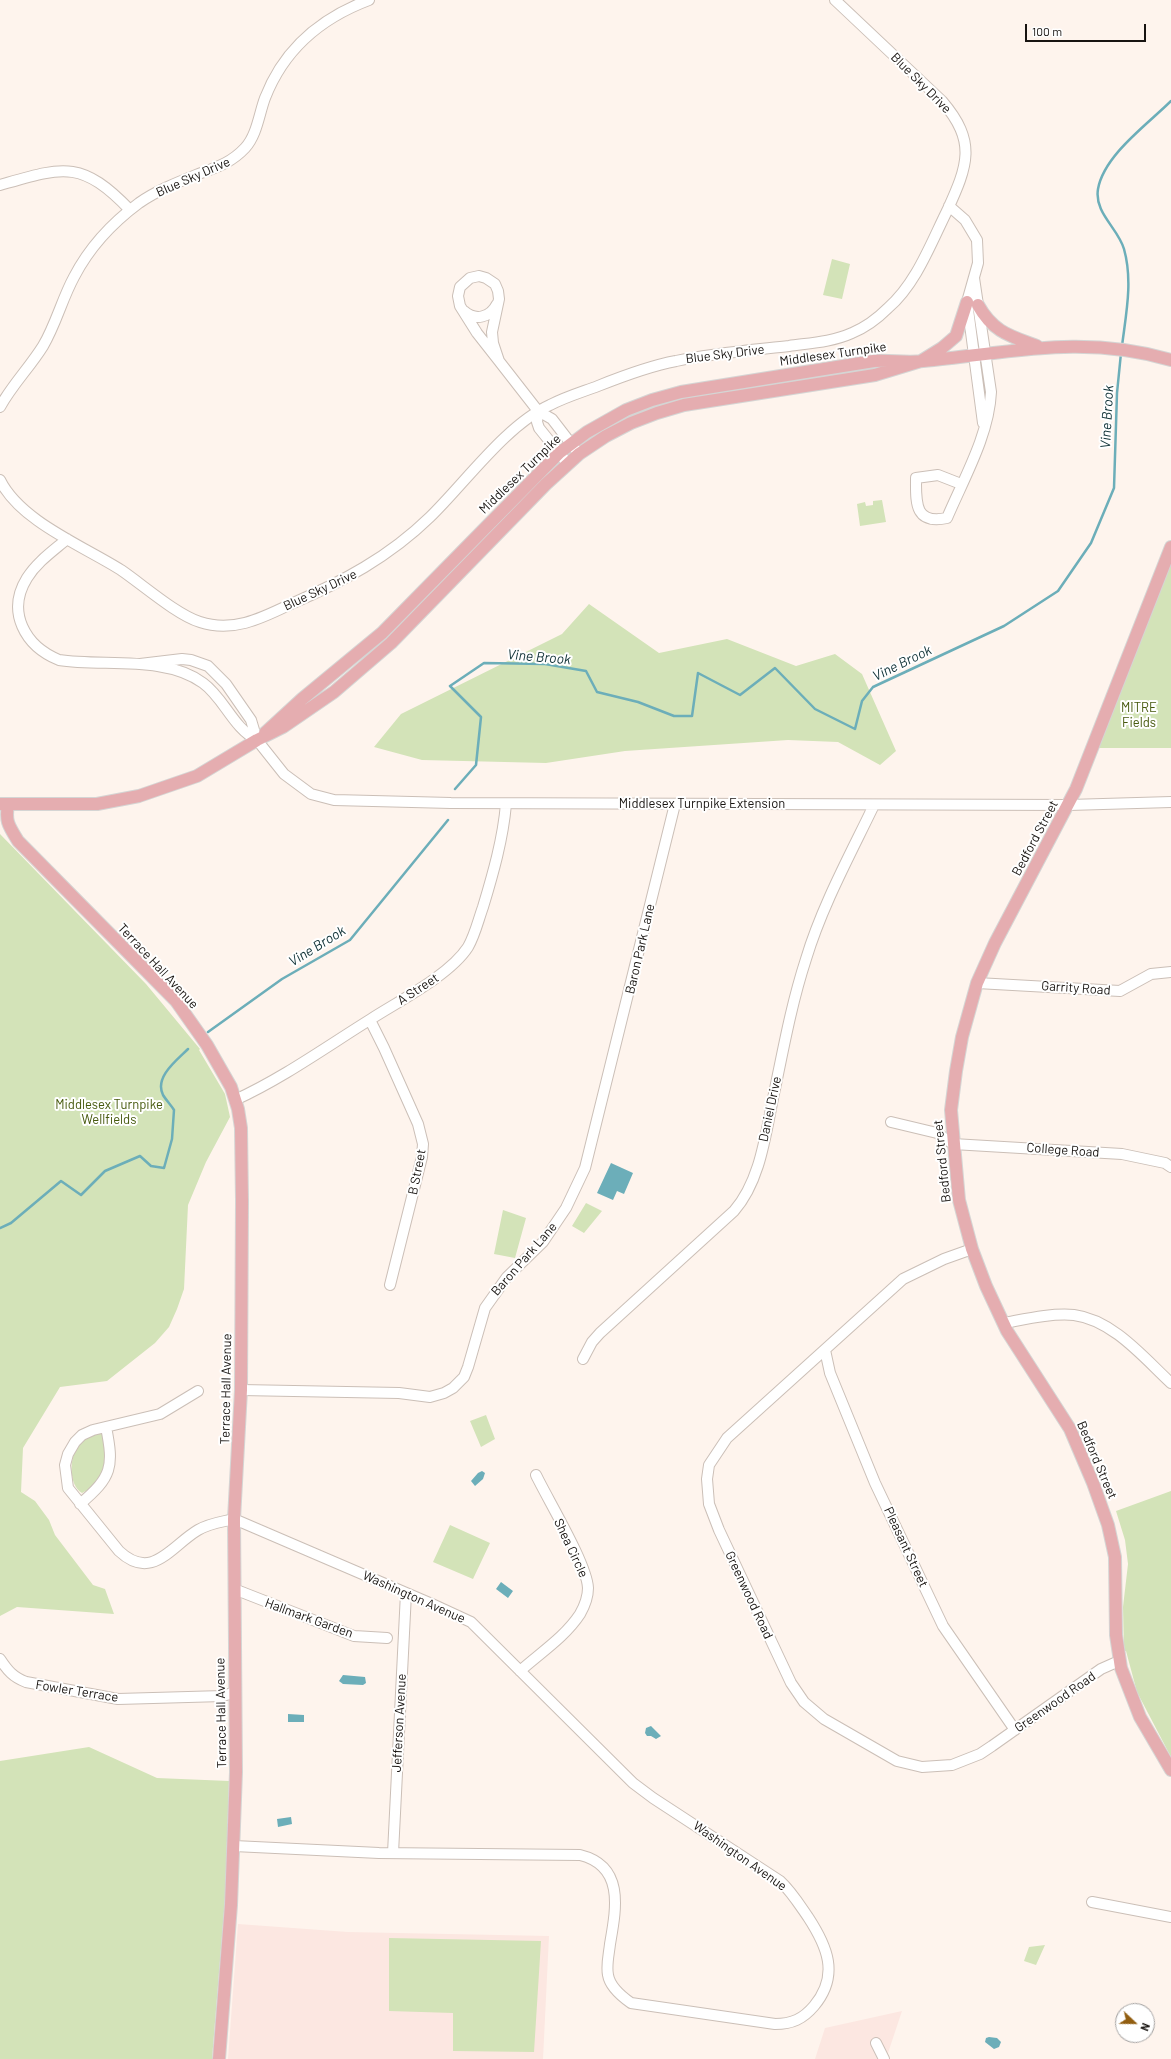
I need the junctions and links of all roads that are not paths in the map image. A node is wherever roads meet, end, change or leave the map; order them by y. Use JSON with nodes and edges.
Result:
{"nodes":[{"id":1,"x":369,"y":0,"type":"edge"},
{"id":2,"x":835,"y":0,"type":"edge"},
{"id":3,"x":0,"y":185,"type":"edge"},
{"id":4,"x":949,"y":206,"type":"junction"},
{"id":5,"x":130,"y":210,"type":"junction"},
{"id":6,"x":498,"y":303,"type":"junction"},
{"id":7,"x":973,"y":304,"type":"junction"},
{"id":8,"x":460,"y":306,"type":"junction"},
{"id":9,"x":1038,"y":347,"type":"junction"},
{"id":10,"x":979,"y":354,"type":"junction"},
{"id":11,"x":1171,"y":360,"type":"edge"},
{"id":12,"x":921,"y":361,"type":"junction"},
{"id":13,"x":499,"y":362,"type":"junction"},
{"id":14,"x":0,"y":407,"type":"edge"},
{"id":15,"x":538,"y":411,"type":"junction"},
{"id":16,"x":571,"y":443,"type":"junction"},
{"id":17,"x":559,"y":453,"type":"junction"},
{"id":18,"x":579,"y":454,"type":"junction"},
{"id":19,"x":568,"y":464,"type":"junction"},
{"id":20,"x":0,"y":480,"type":"edge"},
{"id":21,"x":961,"y":484,"type":"junction"},
{"id":22,"x":67,"y":539,"type":"junction"},
{"id":23,"x":1171,"y":547,"type":"edge"},
{"id":24,"x":140,"y":664,"type":"junction"},
{"id":25,"x":258,"y":740,"type":"junction"},
{"id":26,"x":1171,"y":802,"type":"edge"},
{"id":27,"x":506,"y":804,"type":"junction"},
{"id":28,"x":675,"y":804,"type":"junction"},
{"id":29,"x":4,"y":805,"type":"edge"},
{"id":30,"x":874,"y":805,"type":"junction"},
{"id":31,"x":1068,"y":805,"type":"junction"},
{"id":32,"x":1171,"y":972,"type":"edge"},
{"id":33,"x":977,"y":982,"type":"junction"},
{"id":34,"x":370,"y":1020,"type":"junction"},
{"id":35,"x":235,"y":1100,"type":"junction"},
{"id":36,"x":891,"y":1122,"type":"dead end"},
{"id":37,"x":953,"y":1144,"type":"junction"},
{"id":38,"x":1171,"y":1167,"type":"edge"},
{"id":39,"x":972,"y":1249,"type":"junction"},
{"id":40,"x":390,"y":1285,"type":"dead end"},
{"id":41,"x":1004,"y":1323,"type":"junction"},
{"id":42,"x":824,"y":1350,"type":"junction"},
{"id":43,"x":583,"y":1359,"type":"dead end"},
{"id":44,"x":1171,"y":1383,"type":"edge"},
{"id":45,"x":241,"y":1390,"type":"junction"},
{"id":46,"x":198,"y":1391,"type":"dead end"},
{"id":47,"x":106,"y":1427,"type":"junction"},
{"id":48,"x":536,"y":1475,"type":"dead end"},
{"id":49,"x":80,"y":1504,"type":"junction"},
{"id":50,"x":234,"y":1519,"type":"junction"},
{"id":51,"x":234,"y":1589,"type":"junction"},
{"id":52,"x":406,"y":1592,"type":"junction"},
{"id":53,"x":387,"y":1638,"type":"dead end"},
{"id":54,"x":0,"y":1659,"type":"edge"},
{"id":55,"x":1119,"y":1662,"type":"junction"},
{"id":56,"x":520,"y":1671,"type":"junction"},
{"id":57,"x":235,"y":1692,"type":"junction"},
{"id":58,"x":1015,"y":1730,"type":"junction"},
{"id":59,"x":1171,"y":1770,"type":"edge"},
{"id":60,"x":234,"y":1846,"type":"junction"},
{"id":61,"x":393,"y":1853,"type":"junction"},
{"id":62,"x":1092,"y":1902,"type":"dead end"},
{"id":63,"x":1171,"y":1917,"type":"edge"},
{"id":64,"x":876,"y":2043,"type":"dead end"},
{"id":65,"x":219,"y":2059,"type":"edge"},
{"id":66,"x":884,"y":2059,"type":"edge"}],
"edges":[{"from":1,"to":5,"type":"street","name":"Blue Sky Drive"},
{"from":2,"to":4,"type":"street","name":"Blue Sky Drive"},
{"from":3,"to":5,"type":"street"},
{"from":4,"to":7,"type":"street"},
{"from":4,"to":15,"type":"street","name":"Blue Sky Drive"},
{"from":5,"to":14,"type":"street","name":"Blue Sky Drive"},
{"from":6,"to":8,"type":"street"},
{"from":6,"to":8,"type":"street"},
{"from":6,"to":13,"type":"street"},
{"from":7,"to":9,"type":"main road"},
{"from":7,"to":10,"type":"street"},
{"from":7,"to":12,"type":"main road"},
{"from":8,"to":13,"type":"street"},
{"from":9,"to":10,"type":"main road","name":"Middlesex Turnpike"},
{"from":9,"to":11,"type":"main road","name":"Middlesex Turnpike"},
{"from":10,"to":12,"type":"main road","name":"Middlesex Turnpike"},
{"from":10,"to":21,"type":"street"},
{"from":12,"to":16,"type":"main road","name":"Middlesex Turnpike"},
{"from":12,"to":18,"type":"main road","name":"Middlesex Turnpike"},
{"from":13,"to":15,"type":"street"},
{"from":15,"to":16,"type":"street"},
{"from":15,"to":17,"type":"street"},
{"from":15,"to":22,"type":"street","name":"Blue Sky Drive"},
{"from":16,"to":17,"type":"main road","name":"Middlesex Turnpike"},
{"from":16,"to":18,"type":"street"},
{"from":17,"to":19,"type":"street"},
{"from":17,"to":25,"type":"main road","name":"Middlesex Turnpike"},
{"from":18,"to":19,"type":"main road","name":"Middlesex Turnpike"},
{"from":19,"to":25,"type":"main road","name":"Middlesex Turnpike"},
{"from":20,"to":22,"type":"street","name":"Blue Sky Drive"},
{"from":21,"to":21,"type":"street"},
{"from":22,"to":24,"type":"street"},
{"from":23,"to":31,"type":"main road","name":"Bedford Street"},
{"from":24,"to":25,"type":"street"},
{"from":24,"to":25,"type":"street"},
{"from":25,"to":27,"type":"street","name":"Middlesex Turnpike Extension"},
{"from":25,"to":29,"type":"main road","name":"Middlesex Turnpike"},
{"from":26,"to":31,"type":"street","name":"Middlesex Turnpike Extension"},
{"from":27,"to":28,"type":"street","name":"Middlesex Turnpike Extension"},
{"from":27,"to":34,"type":"street","name":"A Street"},
{"from":28,"to":30,"type":"street","name":"Middlesex Turnpike Extension"},
{"from":28,"to":45,"type":"street","name":"Baron Park Lane"},
{"from":29,"to":35,"type":"main road","name":"Terrace Hall Avenue"},
{"from":30,"to":31,"type":"street","name":"Middlesex Turnpike Extension"},
{"from":30,"to":43,"type":"street","name":"Daniel Drive"},
{"from":31,"to":33,"type":"main road","name":"Bedford Street"},
{"from":32,"to":33,"type":"street","name":"Garrity Road"},
{"from":33,"to":37,"type":"main road","name":"Bedford Street"},
{"from":34,"to":35,"type":"street","name":"A Street"},
{"from":34,"to":40,"type":"street","name":"B Street"},
{"from":35,"to":45,"type":"main road","name":"Terrace Hall Avenue"},
{"from":36,"to":37,"type":"street"},
{"from":37,"to":38,"type":"street","name":"College Road"},
{"from":37,"to":39,"type":"main road","name":"Bedford Street"},
{"from":39,"to":41,"type":"main road","name":"Bedford Street"},
{"from":39,"to":42,"type":"street","name":"Greenwood Road"},
{"from":41,"to":44,"type":"street"},
{"from":41,"to":55,"type":"main road","name":"Bedford Street"},
{"from":42,"to":58,"type":"street","name":"Pleasant Street"},
{"from":42,"to":58,"type":"street","name":"Greenwood Road"},
{"from":45,"to":50,"type":"main road","name":"Terrace Hall Avenue"},
{"from":46,"to":47,"type":"street"},
{"from":47,"to":49,"type":"street"},
{"from":47,"to":49,"type":"street"},
{"from":48,"to":56,"type":"street","name":"Shea Circle"},
{"from":49,"to":50,"type":"street"},
{"from":50,"to":51,"type":"main road","name":"Terrace Hall Avenue"},
{"from":50,"to":52,"type":"street","name":"Washington Avenue"},
{"from":51,"to":53,"type":"street","name":"Hallmark Garden"},
{"from":51,"to":57,"type":"main road","name":"Terrace Hall Avenue"},
{"from":52,"to":56,"type":"street","name":"Washington Avenue"},
{"from":52,"to":61,"type":"street","name":"Jefferson Avenue"},
{"from":54,"to":57,"type":"street","name":"Fowler Terrace"},
{"from":55,"to":58,"type":"street","name":"Greenwood Road"},
{"from":55,"to":59,"type":"main road","name":"Bedford Street"},
{"from":56,"to":61,"type":"street","name":"Washington Avenue"},
{"from":57,"to":60,"type":"main road","name":"Terrace Hall Avenue"},
{"from":60,"to":61,"type":"street","name":"Washington Avenue"},
{"from":60,"to":65,"type":"main road","name":"Terrace Hall Avenue"},
{"from":62,"to":63,"type":"street"},
{"from":64,"to":66,"type":"street"}]}
